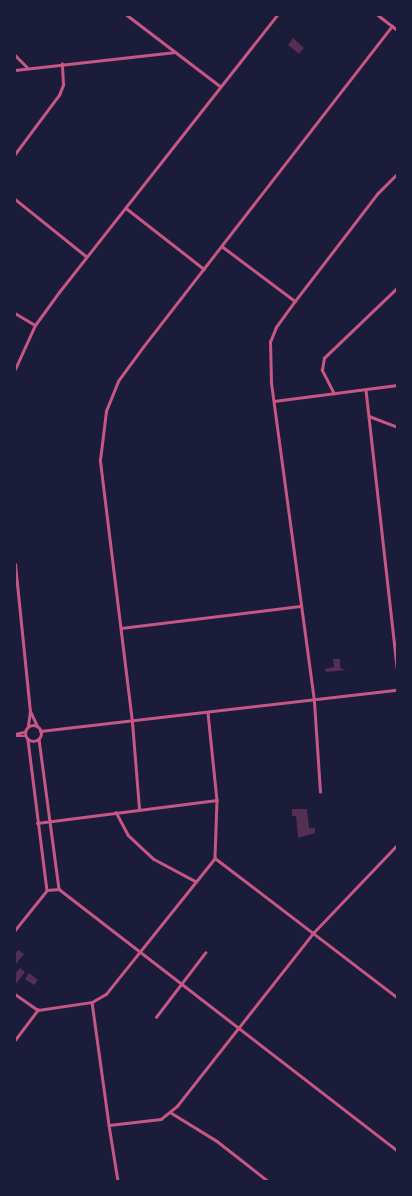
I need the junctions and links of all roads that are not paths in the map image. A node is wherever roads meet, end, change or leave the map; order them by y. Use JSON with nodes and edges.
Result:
{"nodes":[{"id":1,"x":127,"y":15,"type":"edge"},
{"id":2,"x":277,"y":15,"type":"edge"},
{"id":3,"x":378,"y":15,"type":"edge"},
{"id":4,"x":392,"y":26,"type":"junction"},
{"id":5,"x":397,"y":30,"type":"edge"},
{"id":6,"x":175,"y":52,"type":"junction"},
{"id":7,"x":15,"y":55,"type":"edge"},
{"id":8,"x":62,"y":64,"type":"junction"},
{"id":9,"x":28,"y":68,"type":"junction"},
{"id":10,"x":15,"y":70,"type":"edge"},
{"id":11,"x":220,"y":86,"type":"junction"},
{"id":12,"x":15,"y":154,"type":"edge"},
{"id":13,"x":397,"y":174,"type":"edge"},
{"id":14,"x":15,"y":199,"type":"edge"},
{"id":15,"x":126,"y":208,"type":"junction"},
{"id":16,"x":223,"y":247,"type":"junction"},
{"id":17,"x":86,"y":256,"type":"junction"},
{"id":18,"x":204,"y":269,"type":"junction"},
{"id":19,"x":397,"y":288,"type":"edge"},
{"id":20,"x":295,"y":301,"type":"junction"},
{"id":21,"x":15,"y":313,"type":"edge"},
{"id":22,"x":35,"y":325,"type":"junction"},
{"id":23,"x":15,"y":369,"type":"edge"},
{"id":24,"x":397,"y":385,"type":"edge"},
{"id":25,"x":366,"y":390,"type":"junction"},
{"id":26,"x":334,"y":394,"type":"junction"},
{"id":27,"x":274,"y":401,"type":"junction"},
{"id":28,"x":369,"y":416,"type":"junction"},
{"id":29,"x":397,"y":427,"type":"edge"},
{"id":30,"x":15,"y":564,"type":"edge"},
{"id":31,"x":300,"y":606,"type":"junction"},
{"id":32,"x":120,"y":628,"type":"junction"},
{"id":33,"x":397,"y":667,"type":"edge"},
{"id":34,"x":397,"y":690,"type":"edge"},
{"id":35,"x":314,"y":701,"type":"junction"},
{"id":36,"x":30,"y":711,"type":"junction"},
{"id":37,"x":208,"y":713,"type":"junction"},
{"id":38,"x":132,"y":722,"type":"junction"},
{"id":39,"x":28,"y":726,"type":"junction"},
{"id":40,"x":37,"y":726,"type":"junction"},
{"id":41,"x":15,"y":735,"type":"edge"},
{"id":42,"x":40,"y":735,"type":"junction"},
{"id":43,"x":26,"y":736,"type":"junction"},
{"id":44,"x":320,"y":792,"type":"dead end"},
{"id":45,"x":217,"y":800,"type":"junction"},
{"id":46,"x":139,"y":809,"type":"junction"},
{"id":47,"x":116,"y":812,"type":"junction"},
{"id":48,"x":50,"y":821,"type":"junction"},
{"id":49,"x":37,"y":823,"type":"junction"},
{"id":50,"x":397,"y":845,"type":"edge"},
{"id":51,"x":215,"y":858,"type":"junction"},
{"id":52,"x":195,"y":880,"type":"junction"},
{"id":53,"x":59,"y":889,"type":"junction"},
{"id":54,"x":46,"y":890,"type":"junction"},
{"id":55,"x":15,"y":930,"type":"edge"},
{"id":56,"x":314,"y":932,"type":"junction"},
{"id":57,"x":205,"y":953,"type":"dead end"},
{"id":58,"x":141,"y":954,"type":"junction"},
{"id":59,"x":181,"y":985,"type":"junction"},
{"id":60,"x":15,"y":994,"type":"edge"},
{"id":61,"x":397,"y":997,"type":"edge"},
{"id":62,"x":92,"y":1002,"type":"junction"},
{"id":63,"x":38,"y":1010,"type":"junction"},
{"id":64,"x":156,"y":1017,"type":"dead end"},
{"id":65,"x":238,"y":1030,"type":"junction"},
{"id":66,"x":15,"y":1040,"type":"edge"},
{"id":67,"x":170,"y":1112,"type":"junction"},
{"id":68,"x":109,"y":1124,"type":"junction"},
{"id":69,"x":397,"y":1150,"type":"edge"},
{"id":70,"x":118,"y":1181,"type":"edge"},
{"id":71,"x":268,"y":1181,"type":"edge"}],
"edges":[{"from":1,"to":6,"type":"street"},
{"from":1,"to":11,"type":"street"},
{"from":2,"to":11,"type":"street"},
{"from":3,"to":4,"type":"street"},
{"from":4,"to":5,"type":"street"},
{"from":4,"to":16,"type":"street"},
{"from":6,"to":8,"type":"street"},
{"from":6,"to":11,"type":"street"},
{"from":7,"to":9,"type":"street"},
{"from":8,"to":9,"type":"street"},
{"from":8,"to":12,"type":"street"},
{"from":9,"to":10,"type":"street"},
{"from":11,"to":15,"type":"street"},
{"from":13,"to":20,"type":"street"},
{"from":14,"to":17,"type":"street"},
{"from":15,"to":17,"type":"street"},
{"from":15,"to":18,"type":"street"},
{"from":16,"to":18,"type":"street"},
{"from":16,"to":20,"type":"street"},
{"from":17,"to":22,"type":"street"},
{"from":18,"to":32,"type":"street"},
{"from":19,"to":26,"type":"street"},
{"from":20,"to":27,"type":"street"},
{"from":21,"to":22,"type":"street"},
{"from":22,"to":23,"type":"street"},
{"from":24,"to":25,"type":"street"},
{"from":25,"to":26,"type":"street"},
{"from":25,"to":28,"type":"street"},
{"from":26,"to":27,"type":"street"},
{"from":27,"to":31,"type":"street"},
{"from":28,"to":29,"type":"street"},
{"from":28,"to":33,"type":"street"},
{"from":30,"to":36,"type":"street"},
{"from":31,"to":32,"type":"street"},
{"from":31,"to":35,"type":"street"},
{"from":32,"to":38,"type":"street"},
{"from":34,"to":35,"type":"street"},
{"from":35,"to":37,"type":"street"},
{"from":35,"to":44,"type":"street"},
{"from":36,"to":39,"type":"street"},
{"from":36,"to":40,"type":"street"},
{"from":37,"to":38,"type":"street"},
{"from":37,"to":45,"type":"street"},
{"from":38,"to":42,"type":"street"},
{"from":38,"to":46,"type":"street"},
{"from":39,"to":40,"type":"street"},
{"from":39,"to":43,"type":"street"},
{"from":40,"to":42,"type":"street"},
{"from":41,"to":43,"type":"street"},
{"from":42,"to":43,"type":"street"},
{"from":42,"to":48,"type":"street"},
{"from":43,"to":49,"type":"street"},
{"from":45,"to":46,"type":"street"},
{"from":45,"to":51,"type":"street"},
{"from":46,"to":47,"type":"street"},
{"from":47,"to":48,"type":"street"},
{"from":47,"to":52,"type":"street"},
{"from":48,"to":49,"type":"street"},
{"from":48,"to":53,"type":"street"},
{"from":49,"to":54,"type":"street"},
{"from":50,"to":56,"type":"street"},
{"from":51,"to":52,"type":"street"},
{"from":51,"to":56,"type":"street"},
{"from":52,"to":58,"type":"street"},
{"from":53,"to":54,"type":"street"},
{"from":53,"to":58,"type":"street"},
{"from":54,"to":55,"type":"street"},
{"from":56,"to":61,"type":"street"},
{"from":56,"to":65,"type":"street"},
{"from":57,"to":59,"type":"street"},
{"from":58,"to":59,"type":"street"},
{"from":58,"to":62,"type":"street"},
{"from":59,"to":64,"type":"street"},
{"from":59,"to":65,"type":"street"},
{"from":60,"to":63,"type":"street"},
{"from":62,"to":63,"type":"street"},
{"from":62,"to":68,"type":"street"},
{"from":63,"to":66,"type":"street"},
{"from":65,"to":67,"type":"street"},
{"from":65,"to":69,"type":"street"},
{"from":67,"to":68,"type":"street"},
{"from":67,"to":71,"type":"street"},
{"from":68,"to":70,"type":"street"}]}
